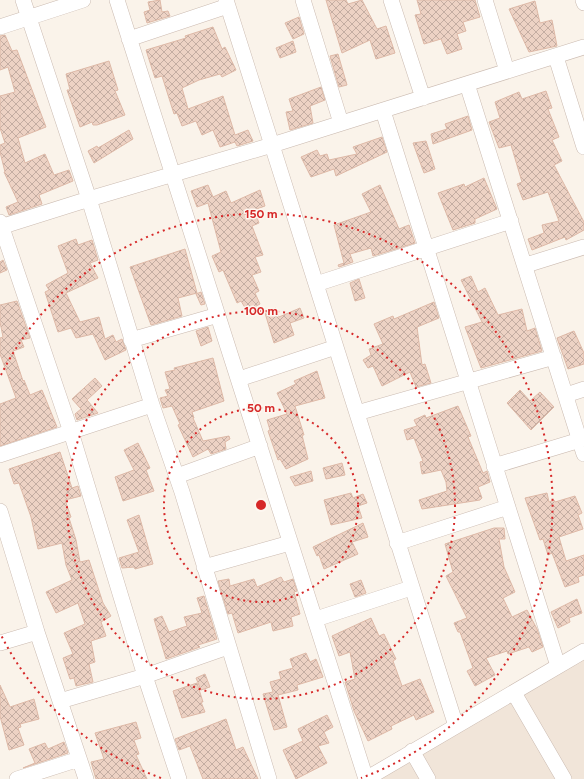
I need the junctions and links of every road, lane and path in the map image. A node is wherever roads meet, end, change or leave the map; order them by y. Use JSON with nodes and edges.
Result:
{"nodes":[{"id":1,"x":23,"y":0,"type":"edge"},
{"id":2,"x":83,"y":0,"type":"edge"},
{"id":3,"x":117,"y":0,"type":"edge"},
{"id":4,"x":303,"y":0,"type":"edge"},
{"id":5,"x":392,"y":0,"type":"edge"},
{"id":6,"x":485,"y":0,"type":"edge"},
{"id":7,"x":227,"y":3,"type":"edge"},
{"id":8,"x":29,"y":18,"type":"junction"},
{"id":9,"x":0,"y":27,"type":"edge"},
{"id":10,"x":129,"y":39,"type":"junction"},
{"id":11,"x":584,"y":47,"type":"edge"},
{"id":12,"x":556,"y":57,"type":"junction"},
{"id":13,"x":507,"y":71,"type":"junction"},
{"id":14,"x":467,"y":84,"type":"junction"},
{"id":15,"x":423,"y":98,"type":"junction"},
{"id":16,"x":383,"y":111,"type":"junction"},
{"id":17,"x":341,"y":123,"type":"junction"},
{"id":18,"x":272,"y":145,"type":"junction"},
{"id":19,"x":584,"y":147,"type":"edge"},
{"id":20,"x":172,"y":175,"type":"junction"},
{"id":21,"x":89,"y":199,"type":"junction"},
{"id":22,"x":511,"y":221,"type":"junction"},
{"id":23,"x":0,"y":225,"type":"edge"},
{"id":24,"x":427,"y":247,"type":"junction"},
{"id":25,"x":584,"y":247,"type":"edge"},
{"id":26,"x":526,"y":266,"type":"junction"},
{"id":27,"x":316,"y":284,"type":"junction"},
{"id":28,"x":218,"y":315,"type":"junction"},
{"id":29,"x":131,"y":340,"type":"junction"},
{"id":30,"x":336,"y":347,"type":"junction"},
{"id":31,"x":554,"y":357,"type":"junction"},
{"id":32,"x":239,"y":379,"type":"junction"},
{"id":33,"x":467,"y":380,"type":"junction"},
{"id":34,"x":584,"y":389,"type":"edge"},
{"id":35,"x":566,"y":395,"type":"junction"},
{"id":36,"x":152,"y":405,"type":"junction"},
{"id":37,"x":357,"y":413,"type":"junction"},
{"id":38,"x":71,"y":432,"type":"junction"},
{"id":39,"x":580,"y":440,"type":"junction"},
{"id":40,"x":260,"y":446,"type":"junction"},
{"id":41,"x":584,"y":454,"type":"edge"},
{"id":42,"x":0,"y":455,"type":"edge"},
{"id":43,"x":494,"y":466,"type":"junction"},
{"id":44,"x":177,"y":476,"type":"junction"},
{"id":45,"x":508,"y":507,"type":"junction"},
{"id":46,"x":0,"y":511,"type":"edge"},
{"id":47,"x":3,"y":528,"type":"edge"},
{"id":48,"x":290,"y":542,"type":"junction"},
{"id":49,"x":397,"y":543,"type":"junction"},
{"id":50,"x":204,"y":567,"type":"junction"},
{"id":51,"x":411,"y":588,"type":"junction"},
{"id":52,"x":316,"y":619,"type":"junction"},
{"id":53,"x":37,"y":632,"type":"junction"},
{"id":54,"x":0,"y":644,"type":"edge"},
{"id":55,"x":228,"y":647,"type":"junction"},
{"id":56,"x":584,"y":650,"type":"edge"},
{"id":57,"x":558,"y":666,"type":"junction"},
{"id":58,"x":145,"y":676,"type":"junction"},
{"id":59,"x":514,"y":692,"type":"junction"},
{"id":60,"x":60,"y":701,"type":"junction"},
{"id":61,"x":456,"y":726,"type":"junction"},
{"id":62,"x":412,"y":751,"type":"junction"},
{"id":63,"x":79,"y":759,"type":"junction"},
{"id":64,"x":17,"y":779,"type":"edge"},
{"id":65,"x":86,"y":779,"type":"edge"},
{"id":66,"x":179,"y":779,"type":"edge"},
{"id":67,"x":269,"y":779,"type":"edge"},
{"id":68,"x":366,"y":779,"type":"edge"},
{"id":69,"x":428,"y":779,"type":"edge"},
{"id":70,"x":564,"y":779,"type":"edge"}],
"edges":[{"from":1,"to":8,"type":"street"},
{"from":2,"to":8,"type":"street"},
{"from":3,"to":10,"type":"street"},
{"from":4,"to":17,"type":"street"},
{"from":5,"to":15,"type":"street"},
{"from":6,"to":13,"type":"street"},
{"from":7,"to":10,"type":"street"},
{"from":7,"to":18,"type":"street"},
{"from":8,"to":9,"type":"street"},
{"from":8,"to":21,"type":"street"},
{"from":10,"to":20,"type":"street"},
{"from":11,"to":12,"type":"street"},
{"from":12,"to":13,"type":"street"},
{"from":12,"to":19,"type":"street"},
{"from":13,"to":14,"type":"street"},
{"from":14,"to":15,"type":"street"},
{"from":14,"to":22,"type":"street"},
{"from":15,"to":16,"type":"street"},
{"from":16,"to":17,"type":"street"},
{"from":16,"to":24,"type":"street"},
{"from":17,"to":18,"type":"street"},
{"from":18,"to":20,"type":"street"},
{"from":18,"to":27,"type":"street"},
{"from":20,"to":21,"type":"street"},
{"from":20,"to":28,"type":"street"},
{"from":21,"to":23,"type":"street"},
{"from":21,"to":29,"type":"street"},
{"from":22,"to":24,"type":"street"},
{"from":22,"to":26,"type":"street"},
{"from":23,"to":38,"type":"street"},
{"from":24,"to":27,"type":"street"},
{"from":24,"to":33,"type":"street"},
{"from":25,"to":26,"type":"street"},
{"from":26,"to":31,"type":"street"},
{"from":27,"to":30,"type":"street"},
{"from":28,"to":29,"type":"street"},
{"from":28,"to":32,"type":"street"},
{"from":29,"to":36,"type":"street"},
{"from":30,"to":32,"type":"street"},
{"from":30,"to":37,"type":"street"},
{"from":31,"to":33,"type":"street"},
{"from":31,"to":35,"type":"street"},
{"from":32,"to":40,"type":"street"},
{"from":33,"to":37,"type":"street"},
{"from":33,"to":43,"type":"street"},
{"from":34,"to":35,"type":"street"},
{"from":35,"to":39,"type":"street"},
{"from":36,"to":38,"type":"street"},
{"from":36,"to":44,"type":"street"},
{"from":37,"to":49,"type":"street"},
{"from":38,"to":42,"type":"street"},
{"from":38,"to":58,"type":"street"},
{"from":39,"to":41,"type":"street"},
{"from":39,"to":43,"type":"street"},
{"from":40,"to":44,"type":"street"},
{"from":40,"to":48,"type":"street"},
{"from":43,"to":45,"type":"street"},
{"from":44,"to":50,"type":"street"},
{"from":45,"to":49,"type":"street"},
{"from":45,"to":57,"type":"street"},
{"from":46,"to":47,"type":"street"},
{"from":47,"to":53,"type":"street"},
{"from":48,"to":50,"type":"street"},
{"from":48,"to":52,"type":"street"},
{"from":49,"to":51,"type":"street"},
{"from":50,"to":55,"type":"street"},
{"from":51,"to":52,"type":"street"},
{"from":51,"to":61,"type":"street"},
{"from":52,"to":68,"type":"street"},
{"from":53,"to":54,"type":"street"},
{"from":53,"to":60,"type":"street"},
{"from":55,"to":58,"type":"street"},
{"from":55,"to":67,"type":"street"},
{"from":56,"to":57,"type":"street"},
{"from":57,"to":59,"type":"street"},
{"from":58,"to":60,"type":"street"},
{"from":58,"to":66,"type":"street"},
{"from":59,"to":61,"type":"street"},
{"from":59,"to":70,"type":"street"},
{"from":60,"to":63,"type":"street"},
{"from":61,"to":62,"type":"street"},
{"from":62,"to":68,"type":"street"},
{"from":62,"to":69,"type":"street"},
{"from":63,"to":64,"type":"street"},
{"from":63,"to":65,"type":"street"}]}
